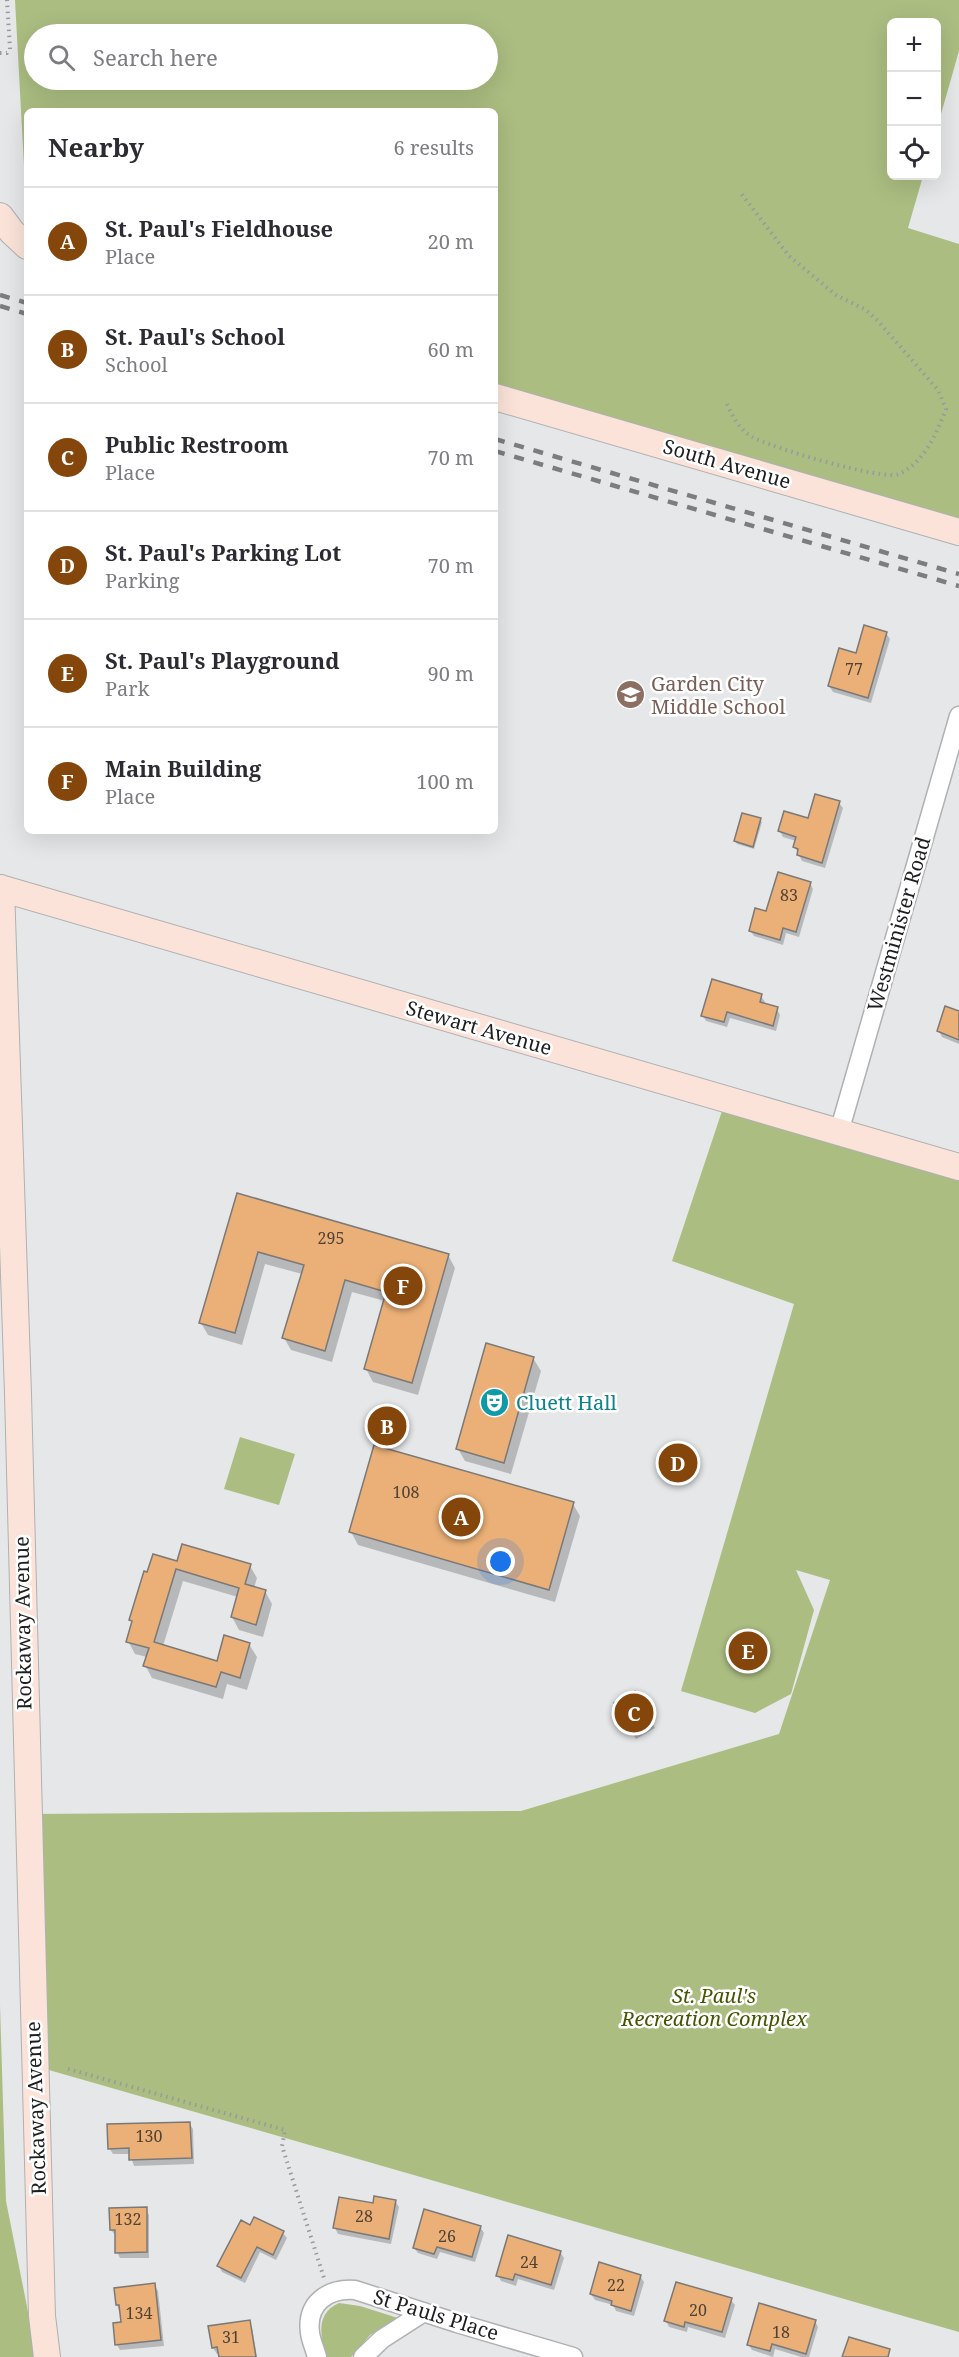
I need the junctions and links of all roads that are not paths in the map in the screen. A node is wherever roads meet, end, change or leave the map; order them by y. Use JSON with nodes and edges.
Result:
{"nodes":[{"id":1,"x":0,"y":216,"type":"edge"},
{"id":2,"x":24,"y":243,"type":"edge"},
{"id":3,"x":498,"y":398,"type":"edge"},
{"id":4,"x":959,"y":532,"type":"edge"},
{"id":5,"x":959,"y":716,"type":"edge"},
{"id":6,"x":1,"y":888,"type":"edge"},
{"id":7,"x":839,"y":1132,"type":"junction"},
{"id":8,"x":959,"y":1167,"type":"edge"},
{"id":9,"x":424,"y":2312,"type":"junction"},
{"id":10,"x":46,"y":2357,"type":"edge"},
{"id":11,"x":317,"y":2357,"type":"edge"},
{"id":12,"x":363,"y":2357,"type":"edge"},
{"id":13,"x":573,"y":2357,"type":"edge"}],
"edges":[{"from":1,"to":2,"type":"main road"},
{"from":3,"to":4,"type":"main road","name":"South Avenue"},
{"from":5,"to":7,"type":"street","name":"Westminister Road"},
{"from":6,"to":7,"type":"main road","name":"Stewart Avenue"},
{"from":6,"to":10,"type":"main road","name":"Rockaway Avenue"},
{"from":7,"to":8,"type":"main road","name":"Stewart Avenue"},
{"from":9,"to":11,"type":"street","name":"St Pauls Place"},
{"from":9,"to":12,"type":"street"},
{"from":9,"to":13,"type":"street","name":"St Pauls Place"}]}
